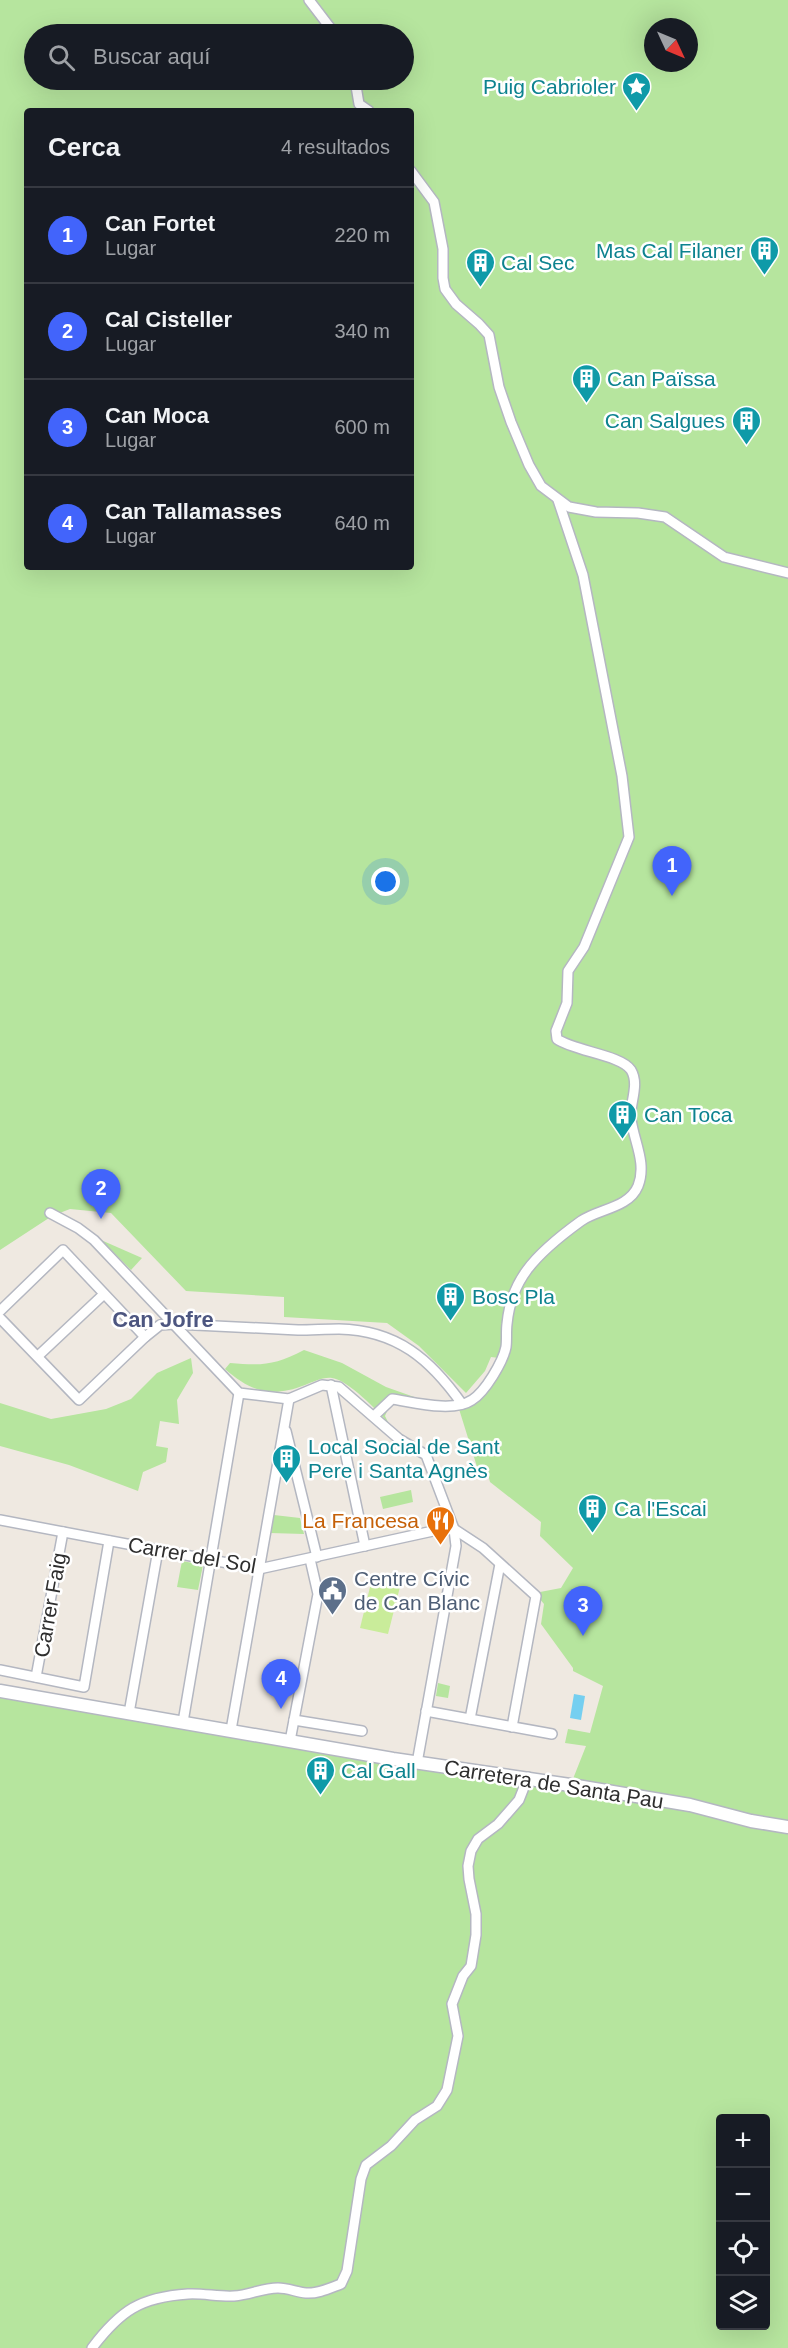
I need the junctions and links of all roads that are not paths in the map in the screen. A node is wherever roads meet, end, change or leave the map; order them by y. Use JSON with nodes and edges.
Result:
{"nodes":[{"id":1,"x":309,"y":0,"type":"edge"},
{"id":2,"x":327,"y":24,"type":"edge"},
{"id":3,"x":356,"y":90,"type":"edge"},
{"id":4,"x":365,"y":108,"type":"edge"},
{"id":5,"x":414,"y":175,"type":"edge"},
{"id":6,"x":558,"y":500,"type":"junction"},
{"id":7,"x":788,"y":573,"type":"edge"},
{"id":8,"x":50,"y":1213,"type":"dead end"},
{"id":9,"x":104,"y":1294,"type":"junction"},
{"id":10,"x":0,"y":1311,"type":"edge"},
{"id":11,"x":0,"y":1318,"type":"edge"},
{"id":12,"x":175,"y":1324,"type":"junction"},
{"id":13,"x":145,"y":1337,"type":"junction"},
{"id":14,"x":38,"y":1356,"type":"junction"},
{"id":15,"x":331,"y":1385,"type":"junction"},
{"id":16,"x":239,"y":1393,"type":"junction"},
{"id":17,"x":289,"y":1399,"type":"junction"},
{"id":18,"x":462,"y":1404,"type":"junction"},
{"id":19,"x":374,"y":1416,"type":"junction"},
{"id":20,"x":285,"y":1429,"type":"junction"},
{"id":21,"x":0,"y":1521,"type":"edge"},
{"id":22,"x":454,"y":1529,"type":"junction"},
{"id":23,"x":63,"y":1532,"type":"junction"},
{"id":24,"x":109,"y":1541,"type":"junction"},
{"id":25,"x":365,"y":1546,"type":"junction"},
{"id":26,"x":158,"y":1550,"type":"junction"},
{"id":27,"x":314,"y":1558,"type":"junction"},
{"id":28,"x":212,"y":1561,"type":"junction"},
{"id":29,"x":500,"y":1564,"type":"junction"},
{"id":30,"x":259,"y":1569,"type":"junction"},
{"id":31,"x":0,"y":1670,"type":"edge"},
{"id":32,"x":36,"y":1677,"type":"junction"},
{"id":33,"x":0,"y":1691,"type":"edge"},
{"id":34,"x":426,"y":1711,"type":"junction"},
{"id":35,"x":129,"y":1713,"type":"junction"},
{"id":36,"x":470,"y":1719,"type":"junction"},
{"id":37,"x":294,"y":1720,"type":"junction"},
{"id":38,"x":183,"y":1722,"type":"junction"},
{"id":39,"x":512,"y":1727,"type":"junction"},
{"id":40,"x":231,"y":1730,"type":"junction"},
{"id":41,"x":362,"y":1731,"type":"dead end"},
{"id":42,"x":552,"y":1734,"type":"dead end"},
{"id":43,"x":290,"y":1741,"type":"junction"},
{"id":44,"x":417,"y":1763,"type":"junction"},
{"id":45,"x":528,"y":1777,"type":"junction"},
{"id":46,"x":788,"y":1827,"type":"edge"},
{"id":47,"x":92,"y":2348,"type":"edge"}],
"edges":[{"from":1,"to":2,"type":"street"},
{"from":3,"to":4,"type":"street"},
{"from":5,"to":6,"type":"street"},
{"from":6,"to":7,"type":"street"},
{"from":6,"to":18,"type":"street"},
{"from":8,"to":12,"type":"street"},
{"from":9,"to":10,"type":"street"},
{"from":9,"to":13,"type":"street"},
{"from":9,"to":14,"type":"street"},
{"from":11,"to":14,"type":"street"},
{"from":12,"to":13,"type":"street"},
{"from":12,"to":16,"type":"street"},
{"from":12,"to":18,"type":"street"},
{"from":13,"to":14,"type":"street"},
{"from":15,"to":17,"type":"street"},
{"from":15,"to":19,"type":"street"},
{"from":15,"to":25,"type":"street"},
{"from":16,"to":17,"type":"street"},
{"from":16,"to":28,"type":"street"},
{"from":17,"to":20,"type":"street"},
{"from":18,"to":19,"type":"street"},
{"from":19,"to":22,"type":"street"},
{"from":20,"to":27,"type":"street"},
{"from":20,"to":30,"type":"street"},
{"from":21,"to":23,"type":"street","name":"Carrer del Sol"},
{"from":22,"to":25,"type":"street","name":"Carrer del Sol"},
{"from":22,"to":29,"type":"street"},
{"from":22,"to":34,"type":"street"},
{"from":23,"to":24,"type":"street","name":"Carrer del Sol"},
{"from":23,"to":32,"type":"street","name":"Carrer Faig"},
{"from":24,"to":26,"type":"street","name":"Carrer del Sol"},
{"from":24,"to":32,"type":"street"},
{"from":25,"to":27,"type":"street","name":"Carrer del Sol"},
{"from":26,"to":28,"type":"street","name":"Carrer del Sol"},
{"from":26,"to":35,"type":"street"},
{"from":27,"to":30,"type":"street","name":"Carrer del Sol"},
{"from":27,"to":37,"type":"street"},
{"from":28,"to":30,"type":"street","name":"Carrer del Sol"},
{"from":28,"to":38,"type":"street"},
{"from":29,"to":36,"type":"street"},
{"from":29,"to":39,"type":"street"},
{"from":30,"to":40,"type":"street"},
{"from":31,"to":32,"type":"street"},
{"from":33,"to":35,"type":"main road","name":"Carretera de Santa Pau"},
{"from":34,"to":36,"type":"street"},
{"from":34,"to":44,"type":"street"},
{"from":35,"to":38,"type":"main road","name":"Carretera de Santa Pau"},
{"from":36,"to":39,"type":"street"},
{"from":37,"to":41,"type":"street"},
{"from":37,"to":43,"type":"street"},
{"from":38,"to":40,"type":"main road","name":"Carretera de Santa Pau"},
{"from":39,"to":42,"type":"street"},
{"from":40,"to":43,"type":"main road","name":"Carretera de Santa Pau"},
{"from":43,"to":44,"type":"main road","name":"Carretera de Santa Pau"},
{"from":44,"to":45,"type":"main road","name":"Carretera de Santa Pau"},
{"from":45,"to":46,"type":"main road","name":"Carretera de Santa Pau"},
{"from":45,"to":47,"type":"street"}]}
